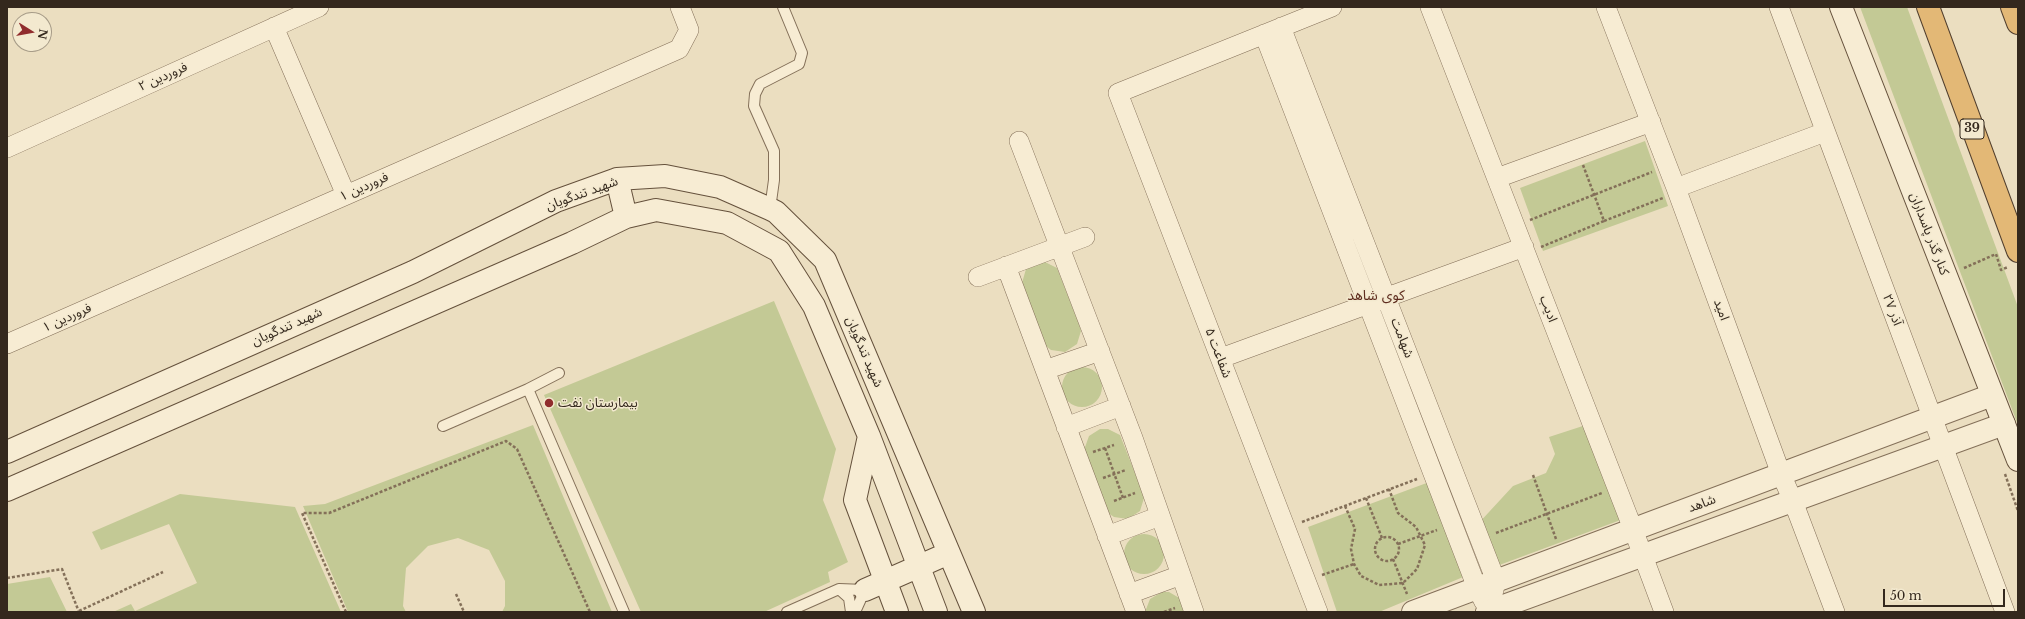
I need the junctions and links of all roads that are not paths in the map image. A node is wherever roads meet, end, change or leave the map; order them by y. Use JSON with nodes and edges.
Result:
{"nodes":[{"id":1,"x":319,"y":7,"type":"edge"},
{"id":2,"x":680,"y":7,"type":"edge"},
{"id":3,"x":783,"y":7,"type":"edge"},
{"id":4,"x":1332,"y":7,"type":"edge"},
{"id":5,"x":1430,"y":7,"type":"edge"},
{"id":6,"x":1606,"y":7,"type":"edge"},
{"id":7,"x":1778,"y":7,"type":"edge"},
{"id":8,"x":1841,"y":7,"type":"edge"},
{"id":9,"x":1928,"y":7,"type":"edge"},
{"id":10,"x":2012,"y":7,"type":"edge"},
{"id":11,"x":2018,"y":24,"type":"edge"},
{"id":12,"x":274,"y":27,"type":"junction"},
{"id":13,"x":1281,"y":27,"type":"junction"},
{"id":14,"x":1264,"y":34,"type":"junction"},
{"id":15,"x":1650,"y":122,"type":"junction"},
{"id":16,"x":1826,"y":132,"type":"junction"},
{"id":17,"x":1019,"y":141,"type":"dead end"},
{"id":18,"x":7,"y":148,"type":"edge"},
{"id":19,"x":1497,"y":178,"type":"junction"},
{"id":20,"x":617,"y":179,"type":"junction"},
{"id":21,"x":1671,"y":192,"type":"junction"},
{"id":22,"x":346,"y":195,"type":"junction"},
{"id":23,"x":770,"y":209,"type":"junction"},
{"id":24,"x":626,"y":217,"type":"junction"},
{"id":25,"x":1085,"y":237,"type":"dead end"},
{"id":26,"x":1060,"y":246,"type":"junction"},
{"id":27,"x":1525,"y":250,"type":"junction"},
{"id":28,"x":2018,"y":251,"type":"edge"},
{"id":29,"x":1006,"y":266,"type":"junction"},
{"id":30,"x":978,"y":276,"type":"dead end"},
{"id":31,"x":839,"y":293,"type":"junction"},
{"id":32,"x":1386,"y":297,"type":"junction"},
{"id":33,"x":1368,"y":305,"type":"junction"},
{"id":34,"x":814,"y":306,"type":"junction"},
{"id":35,"x":7,"y":344,"type":"edge"},
{"id":36,"x":1100,"y":351,"type":"junction"},
{"id":37,"x":1220,"y":358,"type":"junction"},
{"id":38,"x":1045,"y":370,"type":"junction"},
{"id":39,"x":560,"y":373,"type":"dead end"},
{"id":40,"x":528,"y":389,"type":"junction"},
{"id":41,"x":1992,"y":395,"type":"junction"},
{"id":42,"x":1121,"y":406,"type":"junction"},
{"id":43,"x":1932,"y":418,"type":"junction"},
{"id":44,"x":2004,"y":424,"type":"junction"},
{"id":45,"x":443,"y":426,"type":"dead end"},
{"id":46,"x":1066,"y":427,"type":"junction"},
{"id":47,"x":869,"y":436,"type":"junction"},
{"id":48,"x":1944,"y":447,"type":"junction"},
{"id":49,"x":7,"y":452,"type":"edge"},
{"id":50,"x":2018,"y":460,"type":"edge"},
{"id":51,"x":1781,"y":474,"type":"junction"},
{"id":52,"x":7,"y":490,"type":"edge"},
{"id":53,"x":1793,"y":501,"type":"junction"},
{"id":54,"x":1160,"y":516,"type":"junction"},
{"id":55,"x":1633,"y":529,"type":"junction"},
{"id":56,"x":1107,"y":536,"type":"junction"},
{"id":57,"x":949,"y":554,"type":"junction"},
{"id":58,"x":1642,"y":556,"type":"junction"},
{"id":59,"x":919,"y":567,"type":"junction"},
{"id":60,"x":1181,"y":575,"type":"junction"},
{"id":61,"x":885,"y":580,"type":"junction"},
{"id":62,"x":1486,"y":584,"type":"junction"},
{"id":63,"x":839,"y":589,"type":"junction"},
{"id":64,"x":864,"y":590,"type":"junction"},
{"id":65,"x":1129,"y":594,"type":"junction"},
{"id":66,"x":1410,"y":605,"type":"edge"},
{"id":67,"x":800,"y":609,"type":"edge"},
{"id":68,"x":624,"y":612,"type":"edge"},
{"id":69,"x":787,"y":612,"type":"edge"},
{"id":70,"x":852,"y":612,"type":"edge"},
{"id":71,"x":855,"y":612,"type":"edge"},
{"id":72,"x":897,"y":612,"type":"edge"},
{"id":73,"x":936,"y":612,"type":"edge"},
{"id":74,"x":974,"y":612,"type":"edge"},
{"id":75,"x":1136,"y":612,"type":"edge"},
{"id":76,"x":1194,"y":612,"type":"edge"},
{"id":77,"x":1318,"y":612,"type":"edge"},
{"id":78,"x":1488,"y":612,"type":"edge"},
{"id":79,"x":1664,"y":612,"type":"edge"},
{"id":80,"x":1835,"y":612,"type":"edge"},
{"id":81,"x":2005,"y":612,"type":"edge"}],
"edges":[{"from":1,"to":12,"type":"street","name":"فروردین ۲"},
{"from":2,"to":22,"type":"street","name":"فروردین ۱"},
{"from":3,"to":23,"type":"lane"},
{"from":4,"to":13,"type":"street"},
{"from":5,"to":19,"type":"street","name":"ادیب"},
{"from":6,"to":15,"type":"street","name":"امید"},
{"from":7,"to":16,"type":"street","name":"آذر ۲۷"},
{"from":8,"to":41,"type":"main road","name":"کنار گذر پاسداران"},
{"from":9,"to":28,"type":"highway","number":"39"},
{"from":10,"to":11,"type":"highway"},
{"from":12,"to":18,"type":"street","name":"فروردین ۲"},
{"from":12,"to":22,"type":"street"},
{"from":13,"to":14,"type":"street"},
{"from":13,"to":32,"type":"street","name":"شهامت"},
{"from":14,"to":33,"type":"street","name":"شهامت"},
{"from":14,"to":37,"type":"street","name":"شفاعت ۵"},
{"from":15,"to":19,"type":"street"},
{"from":15,"to":21,"type":"street","name":"امید"},
{"from":16,"to":21,"type":"street"},
{"from":16,"to":43,"type":"street","name":"آذر ۲۷"},
{"from":17,"to":26,"type":"street"},
{"from":19,"to":27,"type":"street","name":"ادیب"},
{"from":20,"to":23,"type":"main road","name":"شهید تندگویان"},
{"from":20,"to":24,"type":"main road"},
{"from":20,"to":49,"type":"main road","name":"شهید تندگویان"},
{"from":21,"to":51,"type":"street","name":"امید"},
{"from":22,"to":35,"type":"street","name":"فروردین ۱"},
{"from":23,"to":31,"type":"main road","name":"شهید تندگویان"},
{"from":24,"to":34,"type":"main road"},
{"from":24,"to":52,"type":"main road"},
{"from":25,"to":26,"type":"street"},
{"from":26,"to":29,"type":"street"},
{"from":26,"to":36,"type":"street"},
{"from":27,"to":32,"type":"street"},
{"from":27,"to":55,"type":"street","name":"ادیب"},
{"from":29,"to":30,"type":"street"},
{"from":29,"to":38,"type":"street"},
{"from":31,"to":34,"type":"main road"},
{"from":31,"to":57,"type":"main road","name":"شهید تندگویان"},
{"from":32,"to":33,"type":"street"},
{"from":32,"to":62,"type":"street","name":"شهامت"},
{"from":33,"to":37,"type":"street"},
{"from":33,"to":62,"type":"street","name":"شهامت"},
{"from":34,"to":47,"type":"main road"},
{"from":36,"to":38,"type":"street"},
{"from":36,"to":42,"type":"street"},
{"from":37,"to":77,"type":"street","name":"شفاعت ۵"},
{"from":38,"to":46,"type":"street"},
{"from":39,"to":40,"type":"lane"},
{"from":40,"to":45,"type":"lane"},
{"from":40,"to":68,"type":"lane"},
{"from":41,"to":43,"type":"main road","name":"شاهد"},
{"from":41,"to":44,"type":"main road","name":"کنار گذر پاسداران"},
{"from":42,"to":46,"type":"street"},
{"from":42,"to":54,"type":"street"},
{"from":43,"to":48,"type":"street","name":"آذر ۲۷"},
{"from":43,"to":51,"type":"main road","name":"شاهد"},
{"from":44,"to":48,"type":"main road"},
{"from":44,"to":50,"type":"main road","name":"کنار گذر پاسداران"},
{"from":46,"to":56,"type":"street"},
{"from":47,"to":59,"type":"main road"},
{"from":47,"to":61,"type":"main road"},
{"from":48,"to":53,"type":"main road"},
{"from":48,"to":81,"type":"street","name":"آذر ۲۷"},
{"from":51,"to":53,"type":"street","name":"امید"},
{"from":51,"to":55,"type":"main road","name":"شاهد"},
{"from":53,"to":58,"type":"main road"},
{"from":53,"to":80,"type":"street","name":"امید"},
{"from":54,"to":56,"type":"street"},
{"from":54,"to":60,"type":"street"},
{"from":55,"to":58,"type":"street","name":"ادیب"},
{"from":55,"to":62,"type":"main road","name":"شاهد"},
{"from":56,"to":65,"type":"street"},
{"from":57,"to":59,"type":"main road"},
{"from":57,"to":74,"type":"main road","name":"شهید تندگویان"},
{"from":58,"to":78,"type":"main road"},
{"from":58,"to":79,"type":"street","name":"ادیب"},
{"from":59,"to":61,"type":"main road"},
{"from":59,"to":73,"type":"main road"},
{"from":60,"to":65,"type":"street"},
{"from":60,"to":76,"type":"street"},
{"from":61,"to":64,"type":"main road"},
{"from":61,"to":72,"type":"main road"},
{"from":62,"to":66,"type":"main road","name":"شاهد"},
{"from":62,"to":78,"type":"street"},
{"from":63,"to":64,"type":"lane"},
{"from":63,"to":67,"type":"lane"},
{"from":63,"to":70,"type":"lane"},
{"from":64,"to":71,"type":"lane"},
{"from":65,"to":75,"type":"street"},
{"from":67,"to":69,"type":"lane"}]}
